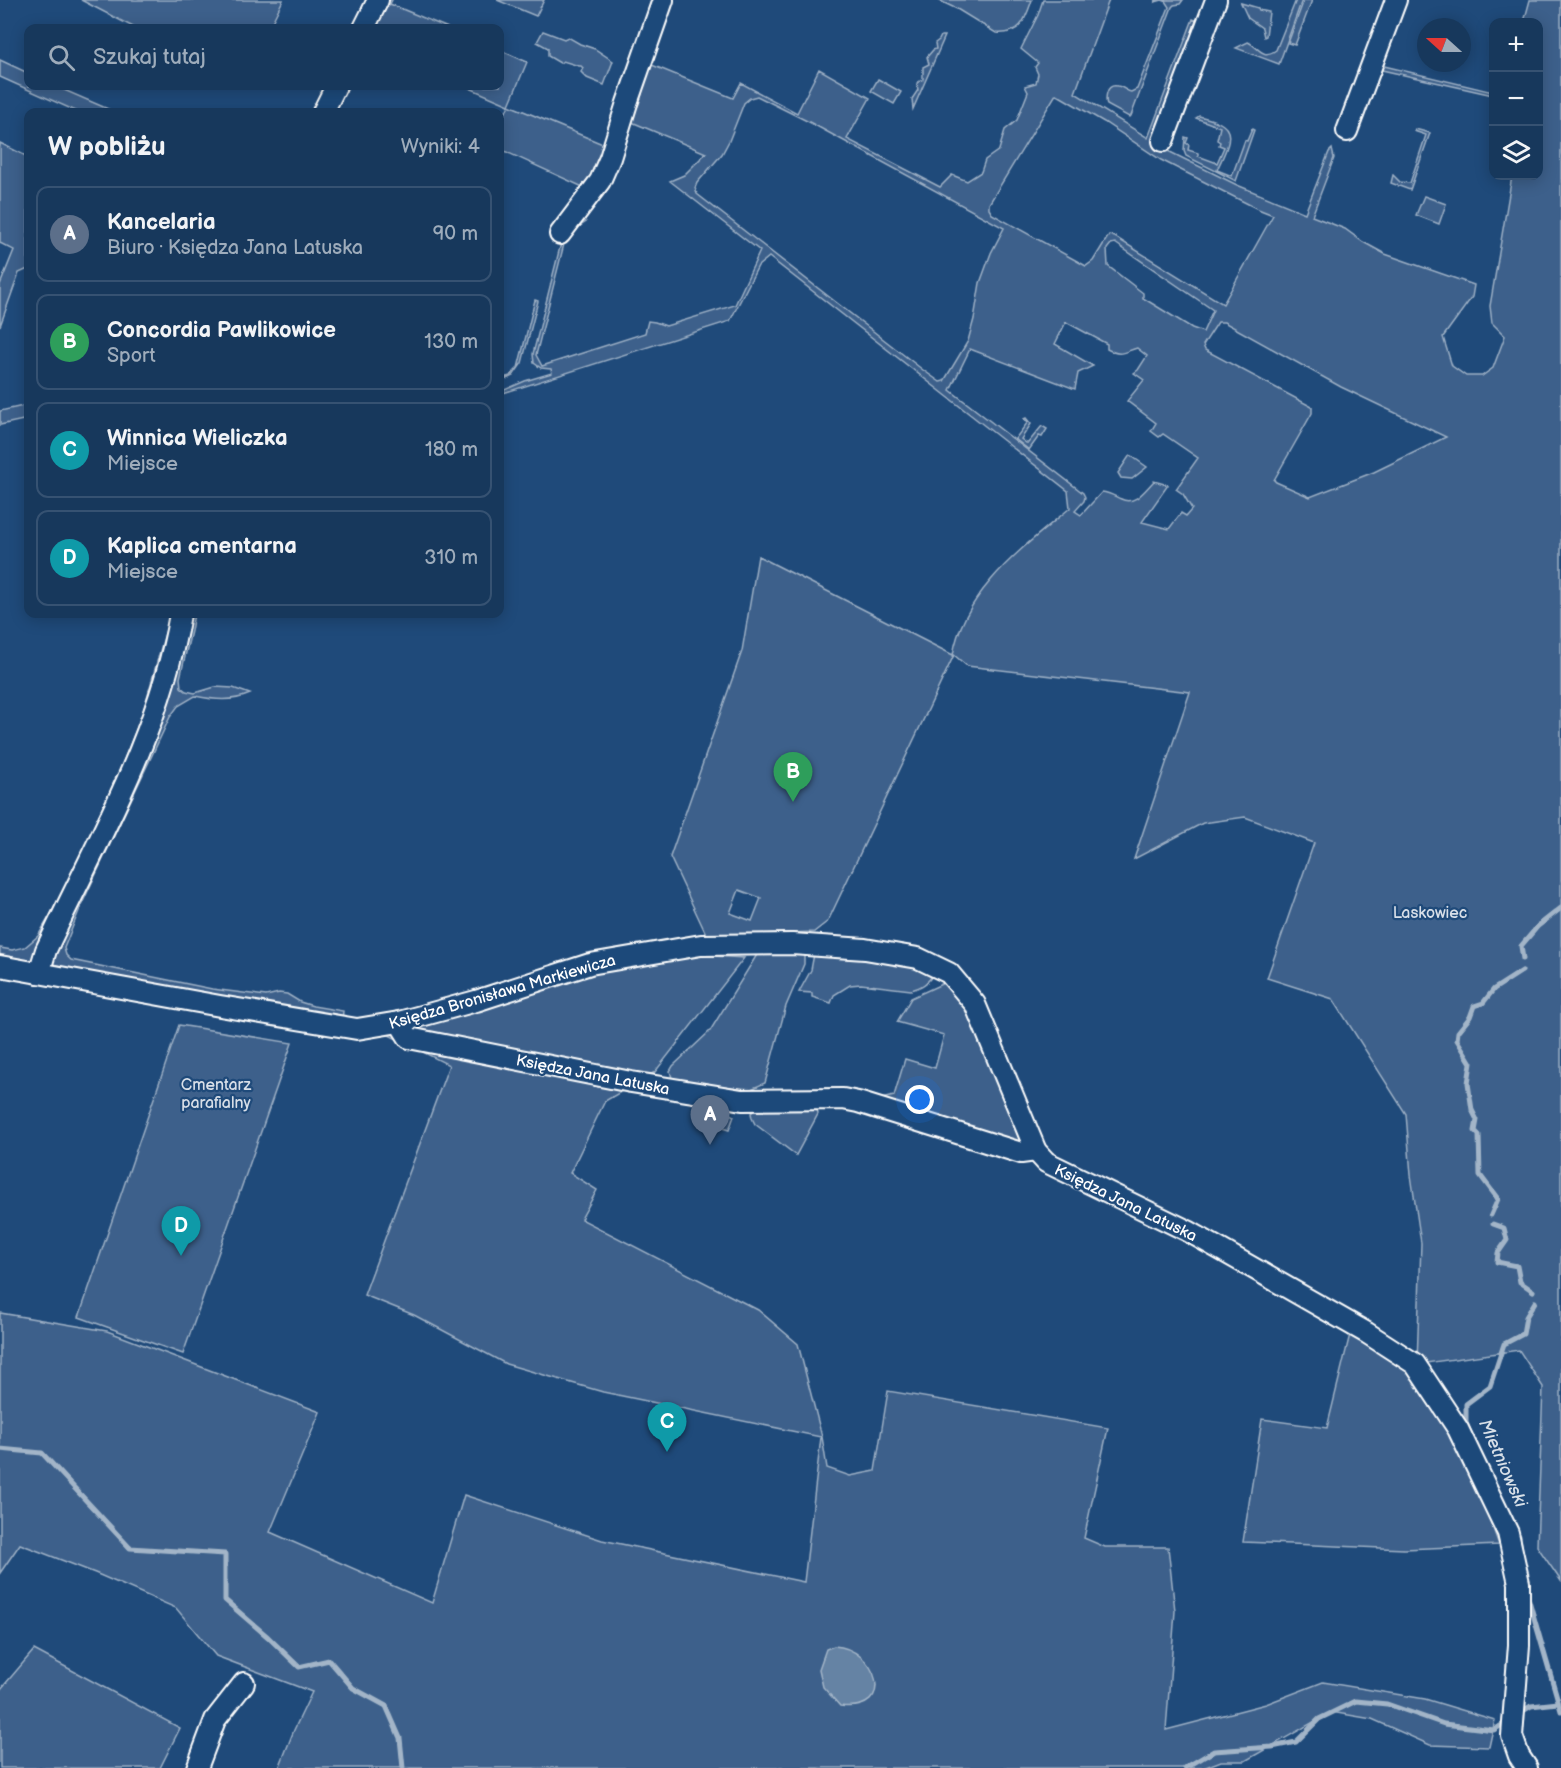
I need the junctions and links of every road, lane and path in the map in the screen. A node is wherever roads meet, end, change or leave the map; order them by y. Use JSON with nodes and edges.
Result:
{"nodes":[{"id":1,"x":378,"y":0,"type":"edge"},
{"id":2,"x":663,"y":0,"type":"edge"},
{"id":3,"x":1216,"y":0,"type":"edge"},
{"id":4,"x":1395,"y":0,"type":"edge"},
{"id":5,"x":366,"y":24,"type":"edge"},
{"id":6,"x":334,"y":90,"type":"edge"},
{"id":7,"x":325,"y":108,"type":"edge"},
{"id":8,"x":1347,"y":131,"type":"dead end"},
{"id":9,"x":1163,"y":141,"type":"dead end"},
{"id":10,"x":560,"y":234,"type":"dead end"},
{"id":11,"x":179,"y":618,"type":"edge"},
{"id":12,"x":0,"y":966,"type":"edge"},
{"id":13,"x":39,"y":973,"type":"junction"},
{"id":14,"x":399,"y":1022,"type":"junction"},
{"id":15,"x":1036,"y":1151,"type":"junction"},
{"id":16,"x":244,"y":1683,"type":"dead end"},
{"id":17,"x":196,"y":1768,"type":"edge"},
{"id":18,"x":1527,"y":1768,"type":"edge"}],
"edges":[{"from":1,"to":5,"type":"street"},
{"from":2,"to":10,"type":"street"},
{"from":3,"to":9,"type":"street"},
{"from":4,"to":8,"type":"street"},
{"from":6,"to":7,"type":"street"},
{"from":11,"to":13,"type":"street"},
{"from":12,"to":13,"type":"street","name":"Księdza Bronisława Markiewicza"},
{"from":13,"to":14,"type":"street","name":"Księdza Bronisława Markiewicza"},
{"from":14,"to":15,"type":"street","name":"Księdza Jana Latuska"},
{"from":14,"to":15,"type":"street","name":"Księdza Bronisława Markiewicza"},
{"from":15,"to":18,"type":"street","name":"Księdza Jana Latuska"},
{"from":16,"to":17,"type":"street"}]}
